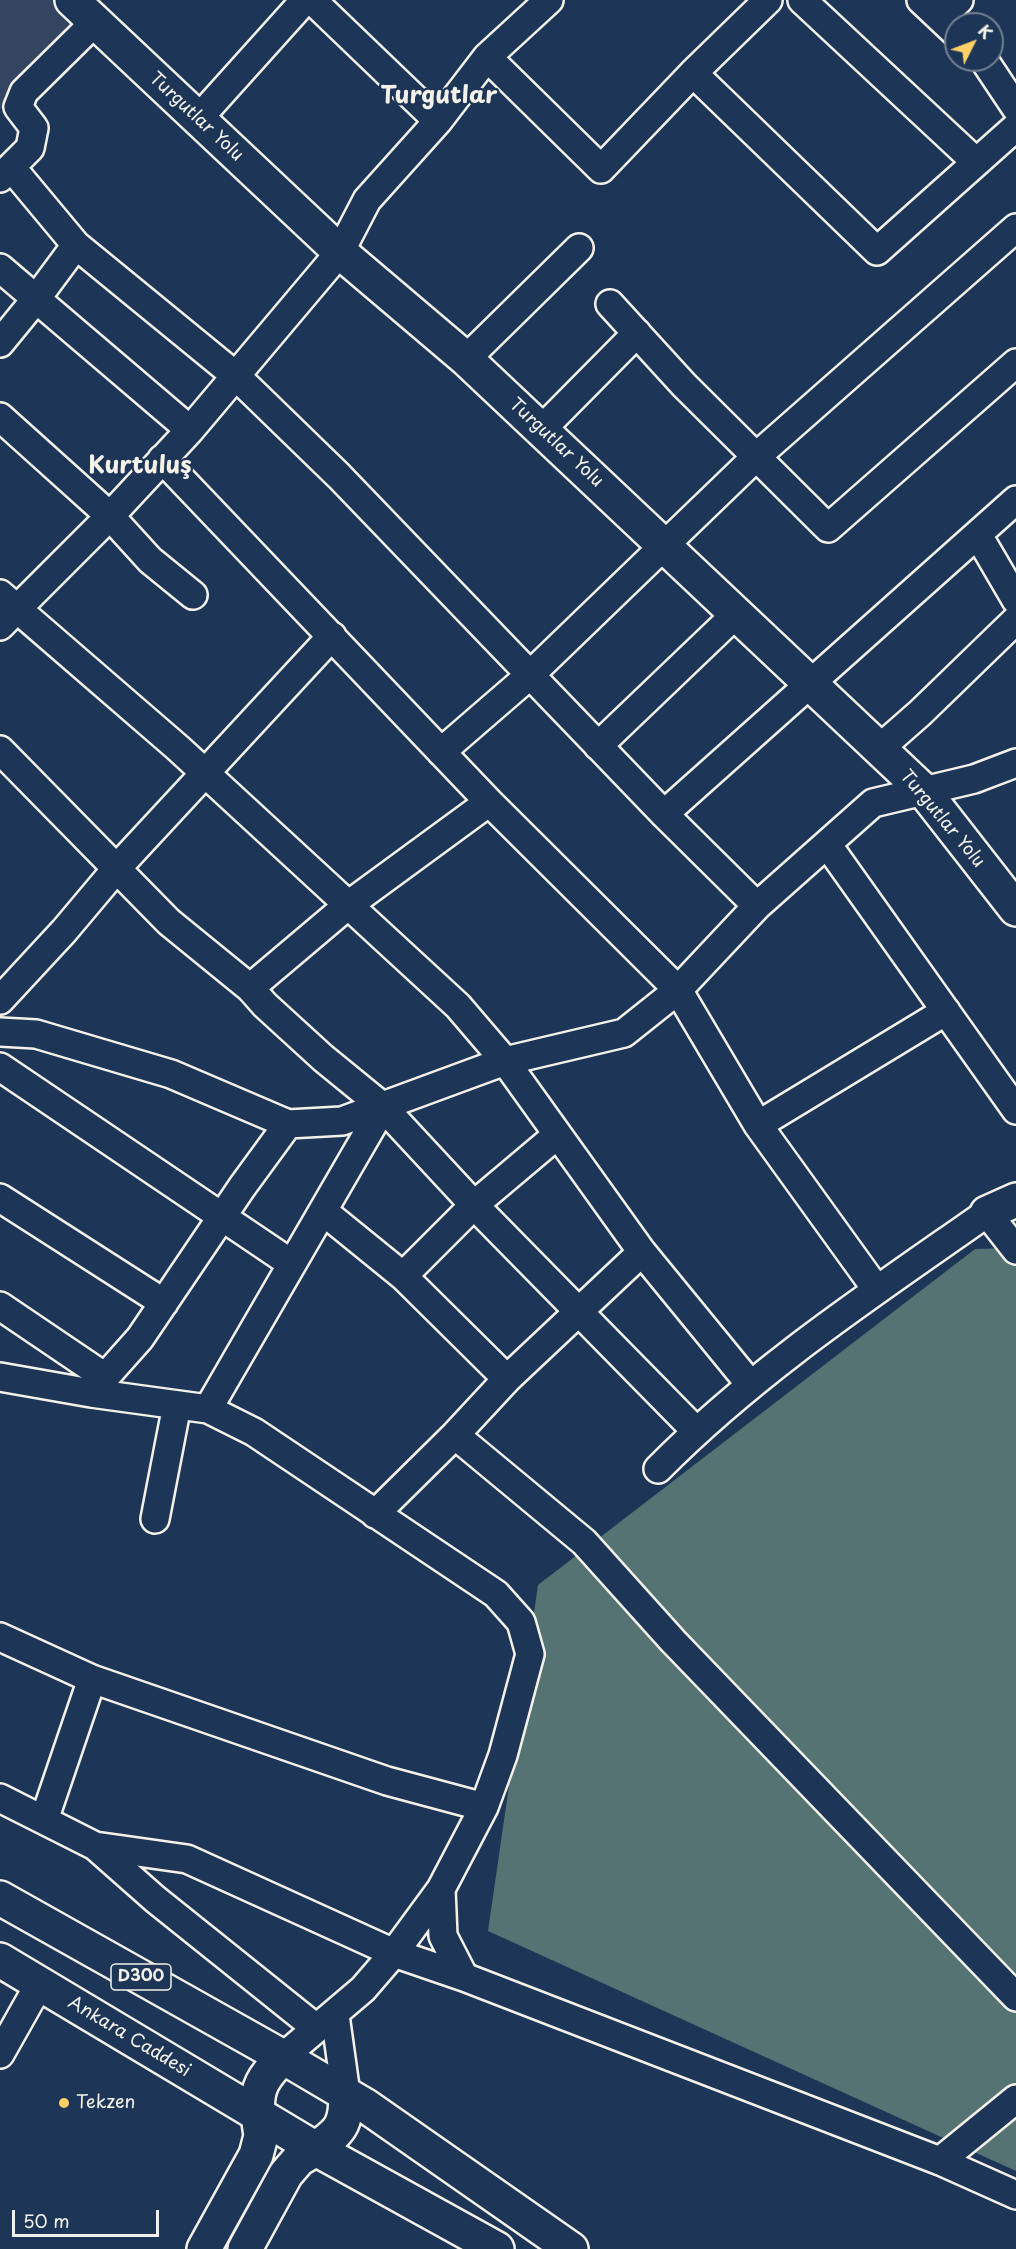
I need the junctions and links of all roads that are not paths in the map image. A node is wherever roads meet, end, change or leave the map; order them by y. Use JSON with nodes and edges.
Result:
{"nodes":[{"id":1,"x":72,"y":0,"type":"edge"},
{"id":2,"x":305,"y":0,"type":"edge"},
{"id":3,"x":312,"y":0,"type":"edge"},
{"id":4,"x":549,"y":0,"type":"edge"},
{"id":5,"x":768,"y":0,"type":"edge"},
{"id":6,"x":802,"y":0,"type":"edge"},
{"id":7,"x":921,"y":0,"type":"edge"},
{"id":8,"x":944,"y":13,"type":"edge"},
{"id":9,"x":96,"y":22,"type":"junction"},
{"id":10,"x":487,"y":57,"type":"junction"},
{"id":11,"x":992,"y":72,"type":"edge"},
{"id":12,"x":693,"y":73,"type":"junction"},
{"id":13,"x":1016,"y":108,"type":"edge"},
{"id":14,"x":198,"y":119,"type":"junction"},
{"id":15,"x":438,"y":121,"type":"junction"},
{"id":16,"x":1016,"y":127,"type":"edge"},
{"id":17,"x":976,"y":162,"type":"junction"},
{"id":18,"x":5,"y":173,"type":"edge"},
{"id":19,"x":1016,"y":228,"type":"edge"},
{"id":20,"x":76,"y":245,"type":"junction"},
{"id":21,"x":579,"y":248,"type":"dead end"},
{"id":22,"x":340,"y":252,"type":"junction"},
{"id":23,"x":0,"y":268,"type":"edge"},
{"id":24,"x":36,"y":299,"type":"junction"},
{"id":25,"x":610,"y":304,"type":"dead end"},
{"id":26,"x":637,"y":333,"type":"junction"},
{"id":27,"x":0,"y":343,"type":"edge"},
{"id":28,"x":466,"y":359,"type":"junction"},
{"id":29,"x":1016,"y":363,"type":"edge"},
{"id":30,"x":236,"y":376,"type":"junction"},
{"id":31,"x":0,"y":417,"type":"edge"},
{"id":32,"x":190,"y":430,"type":"junction"},
{"id":33,"x":541,"y":430,"type":"junction"},
{"id":34,"x":757,"y":456,"type":"junction"},
{"id":35,"x":162,"y":459,"type":"junction"},
{"id":36,"x":1016,"y":500,"type":"edge"},
{"id":37,"x":110,"y":516,"type":"junction"},
{"id":38,"x":978,"y":535,"type":"junction"},
{"id":39,"x":663,"y":545,"type":"junction"},
{"id":40,"x":193,"y":595,"type":"dead end"},
{"id":41,"x":1016,"y":600,"type":"edge"},
{"id":42,"x":6,"y":610,"type":"edge"},
{"id":43,"x":736,"y":614,"type":"junction"},
{"id":44,"x":1016,"y":620,"type":"edge"},
{"id":45,"x":332,"y":636,"type":"junction"},
{"id":46,"x":530,"y":675,"type":"junction"},
{"id":47,"x":810,"y":684,"type":"junction"},
{"id":48,"x":598,"y":746,"type":"junction"},
{"id":49,"x":879,"y":749,"type":"junction"},
{"id":50,"x":0,"y":750,"type":"edge"},
{"id":51,"x":441,"y":752,"type":"junction"},
{"id":52,"x":1016,"y":763,"type":"edge"},
{"id":53,"x":204,"y":773,"type":"junction"},
{"id":54,"x":923,"y":790,"type":"junction"},
{"id":55,"x":489,"y":801,"type":"junction"},
{"id":56,"x":664,"y":814,"type":"junction"},
{"id":57,"x":827,"y":844,"type":"junction"},
{"id":58,"x":117,"y":868,"type":"junction"},
{"id":59,"x":347,"y":906,"type":"junction"},
{"id":60,"x":757,"y":906,"type":"junction"},
{"id":61,"x":1016,"y":909,"type":"edge"},
{"id":62,"x":250,"y":987,"type":"junction"},
{"id":63,"x":678,"y":990,"type":"junction"},
{"id":64,"x":0,"y":1000,"type":"edge"},
{"id":65,"x":946,"y":1011,"type":"junction"},
{"id":66,"x":0,"y":1032,"type":"edge"},
{"id":67,"x":505,"y":1061,"type":"junction"},
{"id":68,"x":0,"y":1067,"type":"edge"},
{"id":69,"x":383,"y":1107,"type":"junction"},
{"id":70,"x":1016,"y":1110,"type":"edge"},
{"id":71,"x":288,"y":1124,"type":"junction"},
{"id":72,"x":758,"y":1125,"type":"junction"},
{"id":73,"x":557,"y":1135,"type":"junction"},
{"id":74,"x":0,"y":1198,"type":"edge"},
{"id":75,"x":1016,"y":1200,"type":"edge"},
{"id":76,"x":474,"y":1205,"type":"junction"},
{"id":77,"x":323,"y":1211,"type":"junction"},
{"id":78,"x":987,"y":1213,"type":"junction"},
{"id":79,"x":222,"y":1218,"type":"junction"},
{"id":80,"x":1016,"y":1250,"type":"edge"},
{"id":81,"x":642,"y":1252,"type":"junction"},
{"id":82,"x":292,"y":1264,"type":"junction"},
{"id":83,"x":403,"y":1276,"type":"junction"},
{"id":84,"x":877,"y":1290,"type":"junction"},
{"id":85,"x":164,"y":1304,"type":"junction"},
{"id":86,"x":0,"y":1306,"type":"edge"},
{"id":87,"x":577,"y":1312,"type":"junction"},
{"id":88,"x":0,"y":1377,"type":"edge"},
{"id":89,"x":507,"y":1379,"type":"junction"},
{"id":90,"x":750,"y":1384,"type":"junction"},
{"id":91,"x":98,"y":1385,"type":"junction"},
{"id":92,"x":177,"y":1405,"type":"junction"},
{"id":93,"x":208,"y":1409,"type":"junction"},
{"id":94,"x":696,"y":1431,"type":"junction"},
{"id":95,"x":455,"y":1435,"type":"junction"},
{"id":96,"x":658,"y":1469,"type":"dead end"},
{"id":97,"x":375,"y":1514,"type":"junction"},
{"id":98,"x":155,"y":1519,"type":"dead end"},
{"id":99,"x":0,"y":1636,"type":"edge"},
{"id":100,"x":92,"y":1679,"type":"junction"},
{"id":101,"x":0,"y":1798,"type":"edge"},
{"id":102,"x":484,"y":1807,"type":"junction"},
{"id":103,"x":44,"y":1820,"type":"junction"},
{"id":104,"x":95,"y":1846,"type":"junction"},
{"id":105,"x":441,"y":1889,"type":"junction"},
{"id":106,"x":0,"y":1898,"type":"edge"},
{"id":107,"x":394,"y":1953,"type":"junction"},
{"id":108,"x":0,"y":1960,"type":"edge"},
{"id":109,"x":464,"y":1977,"type":"junction"},
{"id":110,"x":40,"y":1983,"type":"junction"},
{"id":111,"x":1016,"y":1997,"type":"edge"},
{"id":112,"x":326,"y":2021,"type":"junction"},
{"id":113,"x":0,"y":2054,"type":"edge"},
{"id":114,"x":283,"y":2057,"type":"junction"},
{"id":115,"x":346,"y":2094,"type":"junction"},
{"id":116,"x":1016,"y":2099,"type":"edge"},
{"id":117,"x":258,"y":2115,"type":"junction"},
{"id":118,"x":316,"y":2149,"type":"junction"},
{"id":119,"x":940,"y":2161,"type":"junction"},
{"id":120,"x":1016,"y":2195,"type":"edge"},
{"id":121,"x":204,"y":2249,"type":"edge"},
{"id":122,"x":245,"y":2249,"type":"edge"},
{"id":123,"x":497,"y":2249,"type":"edge"},
{"id":124,"x":571,"y":2249,"type":"edge"}],
"edges":[{"from":1,"to":9,"type":"main road","name":"Turgutlar Yolu"},
{"from":2,"to":14,"type":"street"},
{"from":3,"to":15,"type":"street"},
{"from":4,"to":10,"type":"street"},
{"from":5,"to":12,"type":"street"},
{"from":6,"to":17,"type":"street"},
{"from":7,"to":8,"type":"street"},
{"from":9,"to":14,"type":"main road","name":"Turgutlar Yolu"},
{"from":9,"to":18,"type":"street"},
{"from":10,"to":12,"type":"street"},
{"from":10,"to":15,"type":"street"},
{"from":11,"to":13,"type":"street"},
{"from":12,"to":17,"type":"street"},
{"from":14,"to":22,"type":"main road","name":"Turgutlar Yolu"},
{"from":15,"to":22,"type":"street"},
{"from":16,"to":17,"type":"street"},
{"from":18,"to":20,"type":"street"},
{"from":19,"to":34,"type":"street"},
{"from":20,"to":24,"type":"street"},
{"from":20,"to":30,"type":"street"},
{"from":21,"to":28,"type":"street"},
{"from":22,"to":28,"type":"main road","name":"Turgutlar Yolu"},
{"from":22,"to":30,"type":"street"},
{"from":23,"to":24,"type":"street"},
{"from":24,"to":27,"type":"street"},
{"from":24,"to":32,"type":"street"},
{"from":25,"to":26,"type":"street"},
{"from":26,"to":33,"type":"street"},
{"from":26,"to":34,"type":"street"},
{"from":28,"to":33,"type":"main road","name":"Turgutlar Yolu"},
{"from":29,"to":34,"type":"street"},
{"from":30,"to":32,"type":"street"},
{"from":30,"to":46,"type":"street"},
{"from":31,"to":37,"type":"street"},
{"from":32,"to":35,"type":"street"},
{"from":33,"to":39,"type":"main road","name":"Turgutlar Yolu"},
{"from":34,"to":39,"type":"street"},
{"from":35,"to":37,"type":"street"},
{"from":35,"to":45,"type":"street"},
{"from":36,"to":38,"type":"street"},
{"from":37,"to":40,"type":"street"},
{"from":37,"to":42,"type":"street"},
{"from":38,"to":41,"type":"street"},
{"from":38,"to":47,"type":"street"},
{"from":39,"to":43,"type":"main road","name":"Turgutlar Yolu"},
{"from":39,"to":46,"type":"street"},
{"from":42,"to":53,"type":"street"},
{"from":43,"to":47,"type":"main road","name":"Turgutlar Yolu"},
{"from":43,"to":48,"type":"street"},
{"from":44,"to":49,"type":"street"},
{"from":45,"to":51,"type":"street"},
{"from":45,"to":53,"type":"street"},
{"from":46,"to":48,"type":"street"},
{"from":46,"to":51,"type":"street"},
{"from":47,"to":49,"type":"main road","name":"Turgutlar Yolu"},
{"from":47,"to":56,"type":"street"},
{"from":48,"to":56,"type":"street"},
{"from":49,"to":54,"type":"main road","name":"Turgutlar Yolu"},
{"from":50,"to":58,"type":"street"},
{"from":51,"to":55,"type":"street"},
{"from":52,"to":54,"type":"street"},
{"from":53,"to":58,"type":"street"},
{"from":53,"to":59,"type":"street"},
{"from":54,"to":57,"type":"street"},
{"from":54,"to":61,"type":"main road","name":"Turgutlar Yolu"},
{"from":55,"to":59,"type":"street"},
{"from":55,"to":63,"type":"street"},
{"from":56,"to":60,"type":"street"},
{"from":57,"to":60,"type":"street"},
{"from":57,"to":65,"type":"street"},
{"from":58,"to":62,"type":"street"},
{"from":58,"to":64,"type":"street"},
{"from":59,"to":62,"type":"street"},
{"from":59,"to":67,"type":"street"},
{"from":60,"to":63,"type":"street"},
{"from":62,"to":69,"type":"street"},
{"from":63,"to":67,"type":"street"},
{"from":63,"to":72,"type":"street"},
{"from":65,"to":70,"type":"street"},
{"from":65,"to":72,"type":"street"},
{"from":66,"to":71,"type":"street"},
{"from":67,"to":69,"type":"street"},
{"from":67,"to":73,"type":"street"},
{"from":68,"to":79,"type":"street"},
{"from":69,"to":71,"type":"street"},
{"from":69,"to":76,"type":"street"},
{"from":69,"to":77,"type":"street"},
{"from":71,"to":79,"type":"street"},
{"from":72,"to":84,"type":"street"},
{"from":73,"to":76,"type":"street"},
{"from":73,"to":81,"type":"street"},
{"from":74,"to":85,"type":"street"},
{"from":75,"to":78,"type":"main road"},
{"from":76,"to":83,"type":"street"},
{"from":76,"to":87,"type":"street"},
{"from":77,"to":82,"type":"street"},
{"from":77,"to":83,"type":"street"},
{"from":78,"to":80,"type":"street"},
{"from":78,"to":84,"type":"street"},
{"from":79,"to":82,"type":"street"},
{"from":79,"to":85,"type":"street"},
{"from":81,"to":87,"type":"street"},
{"from":81,"to":90,"type":"street"},
{"from":82,"to":93,"type":"street"},
{"from":83,"to":89,"type":"street"},
{"from":84,"to":90,"type":"street"},
{"from":85,"to":91,"type":"street"},
{"from":86,"to":91,"type":"street"},
{"from":87,"to":89,"type":"street"},
{"from":87,"to":94,"type":"street"},
{"from":88,"to":91,"type":"street"},
{"from":89,"to":95,"type":"street"},
{"from":90,"to":94,"type":"street"},
{"from":91,"to":92,"type":"street"},
{"from":92,"to":93,"type":"street"},
{"from":92,"to":98,"type":"street"},
{"from":93,"to":97,"type":"street"},
{"from":94,"to":96,"type":"street"},
{"from":95,"to":97,"type":"street"},
{"from":95,"to":111,"type":"street"},
{"from":97,"to":102,"type":"street"},
{"from":99,"to":100,"type":"street"},
{"from":100,"to":102,"type":"street"},
{"from":100,"to":103,"type":"street"},
{"from":101,"to":103,"type":"street"},
{"from":102,"to":105,"type":"street"},
{"from":103,"to":104,"type":"street"},
{"from":104,"to":107,"type":"street"},
{"from":104,"to":112,"type":"street"},
{"from":105,"to":107,"type":"street"},
{"from":105,"to":109,"type":"street"},
{"from":106,"to":114,"type":"main road","number":"D300"},
{"from":107,"to":109,"type":"street"},
{"from":107,"to":112,"type":"street"},
{"from":108,"to":110,"type":"main road","name":"Ankara Caddesi"},
{"from":109,"to":119,"type":"street"},
{"from":110,"to":113,"type":"street"},
{"from":110,"to":117,"type":"main road","name":"Ankara Caddesi"},
{"from":112,"to":114,"type":"street"},
{"from":112,"to":115,"type":"street"},
{"from":114,"to":115,"type":"main road","number":"D300"},
{"from":114,"to":117,"type":"main road"},
{"from":115,"to":118,"type":"main road"},
{"from":115,"to":124,"type":"main road","number":"D300"},
{"from":116,"to":119,"type":"street"},
{"from":117,"to":118,"type":"main road","name":"Ankara Caddesi"},
{"from":117,"to":121,"type":"main road"},
{"from":118,"to":122,"type":"main road"},
{"from":118,"to":123,"type":"main road","name":"Ankara Caddesi"},
{"from":119,"to":120,"type":"street"}]}
